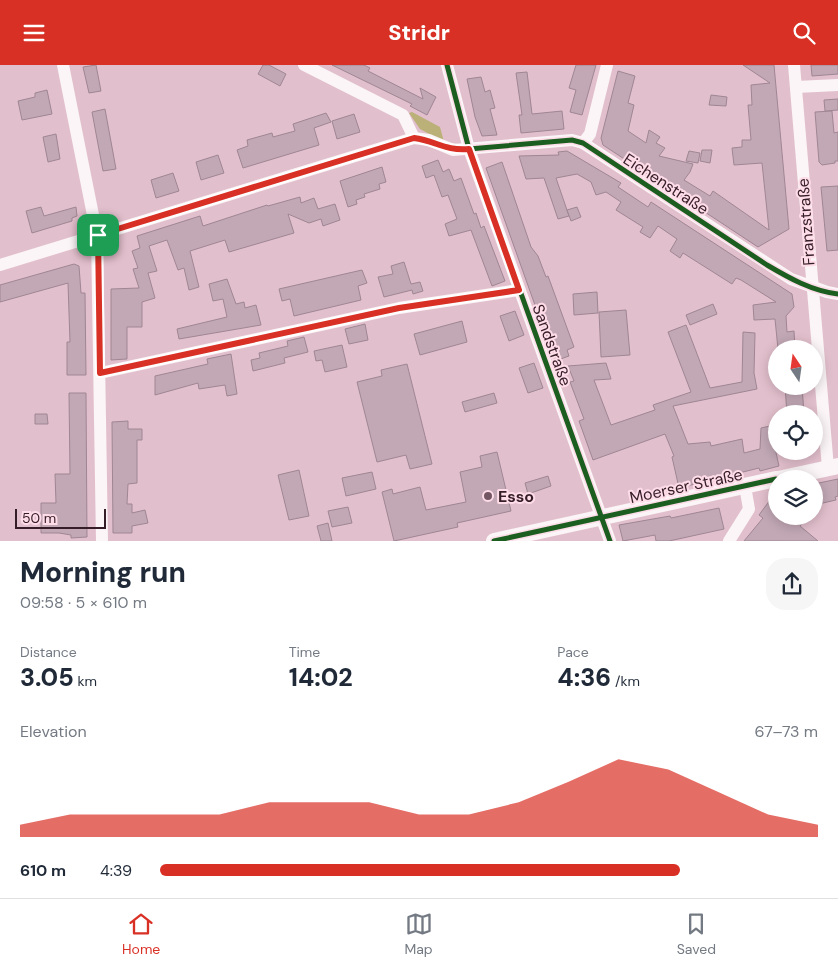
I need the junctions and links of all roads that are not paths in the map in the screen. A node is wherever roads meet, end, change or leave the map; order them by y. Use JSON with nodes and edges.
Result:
{"nodes":[{"id":1,"x":63,"y":65,"type":"edge"},
{"id":2,"x":304,"y":65,"type":"edge"},
{"id":3,"x":447,"y":65,"type":"edge"},
{"id":4,"x":607,"y":65,"type":"edge"},
{"id":5,"x":794,"y":65,"type":"edge"},
{"id":6,"x":838,"y":85,"type":"edge"},
{"id":7,"x":796,"y":87,"type":"junction"},
{"id":8,"x":414,"y":138,"type":"junction"},
{"id":9,"x":584,"y":143,"type":"junction"},
{"id":10,"x":469,"y":149,"type":"junction"},
{"id":11,"x":98,"y":235,"type":"junction"},
{"id":12,"x":0,"y":265,"type":"edge"},
{"id":13,"x":811,"y":287,"type":"junction"},
{"id":14,"x":519,"y":290,"type":"junction"},
{"id":15,"x":838,"y":294,"type":"edge"},
{"id":16,"x":100,"y":373,"type":"junction"},
{"id":17,"x":833,"y":467,"type":"edge"},
{"id":18,"x":819,"y":470,"type":"edge"},
{"id":19,"x":768,"y":481,"type":"edge"},
{"id":20,"x":745,"y":486,"type":"junction"},
{"id":21,"x":602,"y":517,"type":"junction"},
{"id":22,"x":102,"y":541,"type":"edge"},
{"id":23,"x":494,"y":541,"type":"edge"},
{"id":24,"x":610,"y":541,"type":"edge"},
{"id":25,"x":729,"y":541,"type":"edge"}],
"edges":[{"from":1,"to":11,"type":"street"},
{"from":2,"to":8,"type":"street"},
{"from":3,"to":10,"type":"street","name":"Sandstraße"},
{"from":4,"to":9,"type":"street"},
{"from":5,"to":7,"type":"street","name":"Franzstraße"},
{"from":6,"to":7,"type":"street"},
{"from":7,"to":13,"type":"street","name":"Franzstraße"},
{"from":8,"to":10,"type":"street","name":"Eichenstraße"},
{"from":8,"to":11,"type":"street"},
{"from":9,"to":10,"type":"street","name":"Eichenstraße"},
{"from":9,"to":13,"type":"street","name":"Eichenstraße"},
{"from":10,"to":14,"type":"street","name":"Sandstraße"},
{"from":11,"to":12,"type":"street"},
{"from":11,"to":16,"type":"street"},
{"from":13,"to":15,"type":"street","name":"Eichenstraße"},
{"from":13,"to":17,"type":"street","name":"Franzstraße"},
{"from":14,"to":16,"type":"street"},
{"from":14,"to":21,"type":"street","name":"Sandstraße"},
{"from":16,"to":22,"type":"street"},
{"from":17,"to":18,"type":"main road","name":"Moerser Straße"},
{"from":19,"to":20,"type":"main road","name":"Moerser Straße"},
{"from":20,"to":21,"type":"main road","name":"Moerser Straße"},
{"from":20,"to":25,"type":"street"},
{"from":21,"to":23,"type":"main road","name":"Moerser Straße"},
{"from":21,"to":24,"type":"street","name":"Sandstraße"}]}
